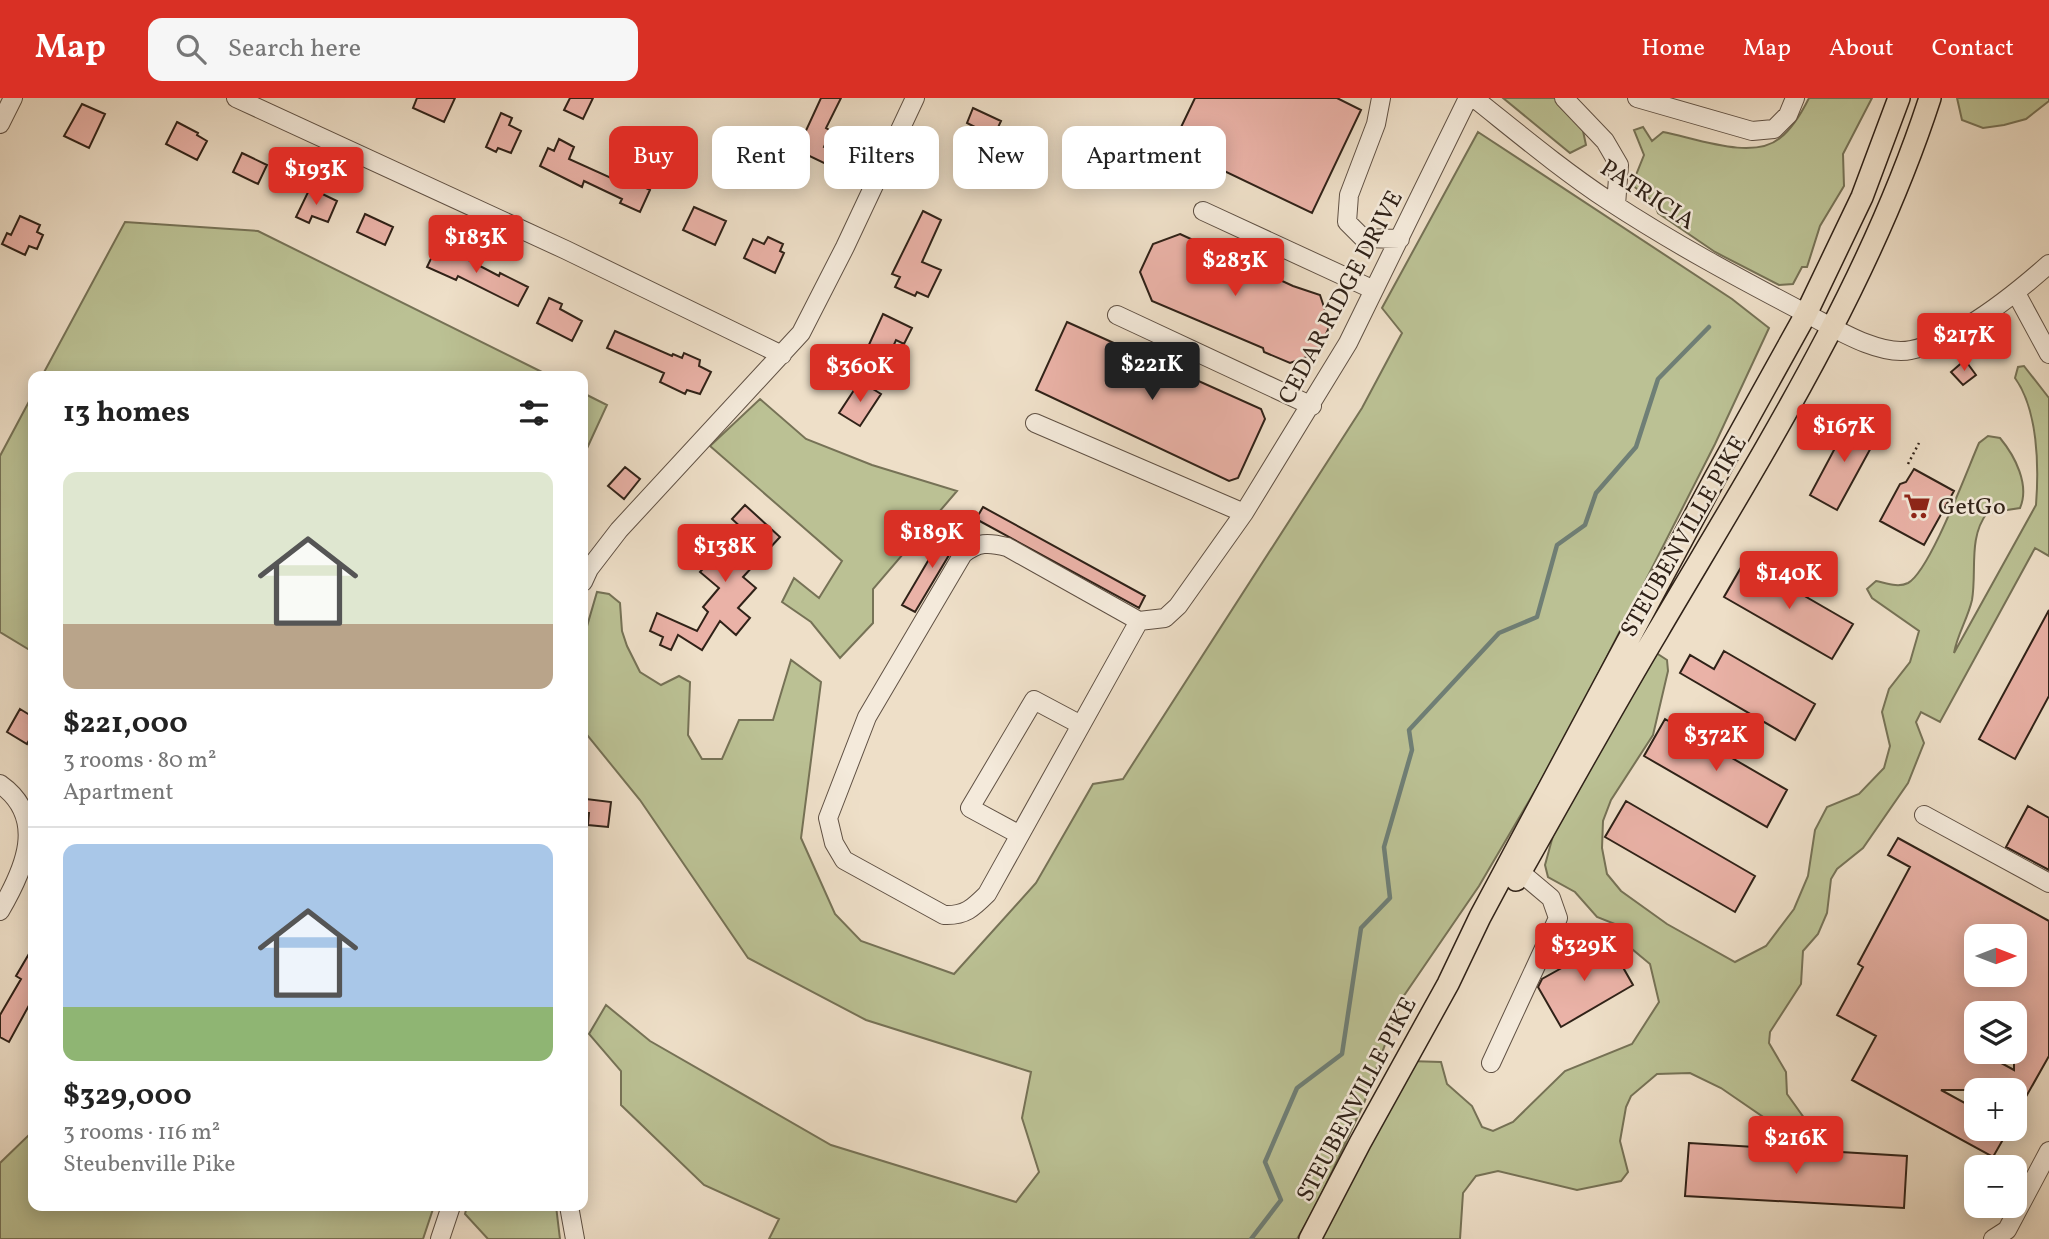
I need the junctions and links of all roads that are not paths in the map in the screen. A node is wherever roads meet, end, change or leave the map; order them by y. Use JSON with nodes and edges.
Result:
{"nodes":[{"id":1,"x":12,"y":98,"type":"edge"},
{"id":2,"x":236,"y":98,"type":"edge"},
{"id":3,"x":915,"y":98,"type":"edge"},
{"id":4,"x":1381,"y":98,"type":"edge"},
{"id":5,"x":1468,"y":98,"type":"edge"},
{"id":6,"x":1474,"y":98,"type":"edge"},
{"id":7,"x":1564,"y":98,"type":"edge"},
{"id":8,"x":1637,"y":98,"type":"edge"},
{"id":9,"x":1899,"y":98,"type":"edge"},
{"id":10,"x":1930,"y":98,"type":"edge"},
{"id":11,"x":1792,"y":99,"type":"edge"},
{"id":12,"x":0,"y":124,"type":"edge"},
{"id":13,"x":1616,"y":205,"type":"junction"},
{"id":14,"x":1203,"y":211,"type":"dead end"},
{"id":15,"x":1400,"y":239,"type":"junction"},
{"id":16,"x":2049,"y":264,"type":"edge"},
{"id":17,"x":1374,"y":290,"type":"junction"},
{"id":18,"x":2016,"y":293,"type":"junction"},
{"id":19,"x":1806,"y":314,"type":"junction"},
{"id":20,"x":1117,"y":316,"type":"dead end"},
{"id":21,"x":1832,"y":328,"type":"junction"},
{"id":22,"x":2049,"y":354,"type":"edge"},
{"id":23,"x":782,"y":355,"type":"junction"},
{"id":24,"x":1312,"y":406,"type":"junction"},
{"id":25,"x":1035,"y":423,"type":"dead end"},
{"id":26,"x":1244,"y":513,"type":"junction"},
{"id":27,"x":588,"y":571,"type":"edge"},
{"id":28,"x":1139,"y":621,"type":"junction"},
{"id":29,"x":1081,"y":725,"type":"junction"},
{"id":30,"x":0,"y":784,"type":"edge"},
{"id":31,"x":1924,"y":815,"type":"dead end"},
{"id":32,"x":1020,"y":835,"type":"junction"},
{"id":33,"x":1520,"y":872,"type":"junction"},
{"id":34,"x":2049,"y":883,"type":"edge"},
{"id":35,"x":0,"y":911,"type":"edge"},
{"id":36,"x":1448,"y":984,"type":"junction"},
{"id":37,"x":1491,"y":1063,"type":"dead end"},
{"id":38,"x":2049,"y":1151,"type":"edge"},
{"id":39,"x":449,"y":1211,"type":"edge"},
{"id":40,"x":570,"y":1211,"type":"edge"},
{"id":41,"x":2000,"y":1234,"type":"edge"},
{"id":42,"x":440,"y":1239,"type":"edge"},
{"id":43,"x":575,"y":1239,"type":"edge"},
{"id":44,"x":1310,"y":1239,"type":"edge"}],
"edges":[{"from":1,"to":12,"type":"street"},
{"from":2,"to":23,"type":"street"},
{"from":3,"to":23,"type":"street"},
{"from":4,"to":15,"type":"street"},
{"from":5,"to":15,"type":"street","name":"CEDAR RIDGE DRIVE"},
{"from":6,"to":13,"type":"street","name":"PATRICIA"},
{"from":7,"to":13,"type":"street"},
{"from":8,"to":11,"type":"street"},
{"from":9,"to":19,"type":"main road","name":"STEUBENVILLE PIKE"},
{"from":10,"to":21,"type":"main road","name":"STEUBENVILLE PIKE"},
{"from":13,"to":19,"type":"street","name":"PATRICIA"},
{"from":14,"to":17,"type":"street"},
{"from":15,"to":17,"type":"street","name":"CEDAR RIDGE DRIVE"},
{"from":16,"to":18,"type":"street","name":"PATRICIA"},
{"from":17,"to":24,"type":"street","name":"CEDAR RIDGE DRIVE"},
{"from":18,"to":21,"type":"street","name":"PATRICIA"},
{"from":18,"to":22,"type":"street"},
{"from":19,"to":21,"type":"street","name":"PATRICIA"},
{"from":19,"to":36,"type":"main road","name":"STEUBENVILLE PIKE"},
{"from":20,"to":24,"type":"street"},
{"from":21,"to":33,"type":"main road","name":"STEUBENVILLE PIKE"},
{"from":23,"to":27,"type":"street"},
{"from":24,"to":26,"type":"street","name":"CEDAR RIDGE DRIVE"},
{"from":25,"to":26,"type":"street"},
{"from":26,"to":28,"type":"street","name":"CEDAR RIDGE DRIVE"},
{"from":28,"to":29,"type":"street"},
{"from":28,"to":32,"type":"street"},
{"from":29,"to":32,"type":"street"},
{"from":29,"to":32,"type":"street"},
{"from":30,"to":35,"type":"street"},
{"from":31,"to":34,"type":"street"},
{"from":33,"to":36,"type":"main road","name":"STEUBENVILLE PIKE"},
{"from":33,"to":37,"type":"street"},
{"from":36,"to":44,"type":"main road","name":"STEUBENVILLE PIKE"},
{"from":38,"to":41,"type":"street"},
{"from":39,"to":42,"type":"street"},
{"from":40,"to":43,"type":"street"}]}
